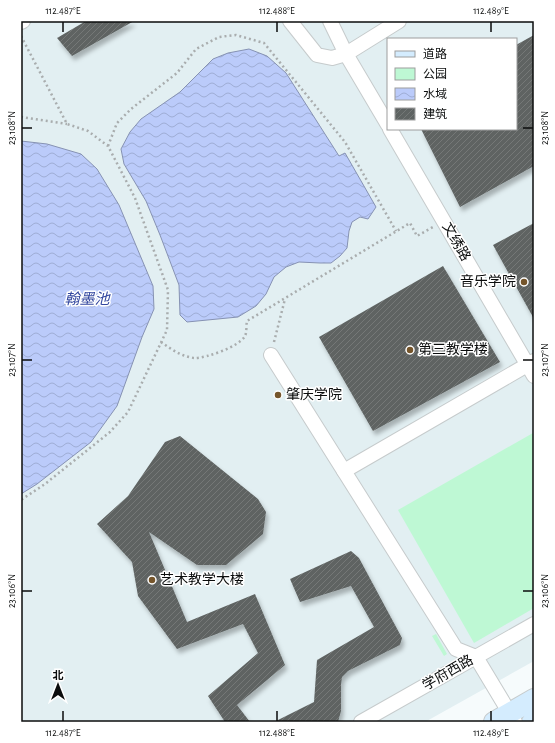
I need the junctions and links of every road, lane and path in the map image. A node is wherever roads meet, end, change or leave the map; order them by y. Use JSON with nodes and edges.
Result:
{"nodes":[{"id":1,"x":290,"y":21,"type":"edge"},
{"id":2,"x":330,"y":21,"type":"edge"},
{"id":3,"x":399,"y":21,"type":"edge"},
{"id":4,"x":21,"y":36,"type":"edge"},
{"id":5,"x":346,"y":54,"type":"junction"},
{"id":6,"x":21,"y":117,"type":"edge"},
{"id":7,"x":387,"y":123,"type":"edge"},
{"id":8,"x":67,"y":124,"type":"junction"},
{"id":9,"x":391,"y":130,"type":"edge"},
{"id":10,"x":108,"y":146,"type":"junction"},
{"id":11,"x":444,"y":221,"type":"junction"},
{"id":12,"x":396,"y":232,"type":"junction"},
{"id":13,"x":285,"y":298,"type":"junction"},
{"id":14,"x":161,"y":342,"type":"junction"},
{"id":15,"x":271,"y":355,"type":"joint"},
{"id":16,"x":532,"y":367,"type":"edge"},
{"id":17,"x":344,"y":471,"type":"junction"},
{"id":18,"x":21,"y":500,"type":"edge"},
{"id":19,"x":534,"y":624,"type":"edge"},
{"id":20,"x":476,"y":657,"type":"junction"},
{"id":21,"x":534,"y":700,"type":"edge"},
{"id":22,"x":506,"y":719,"type":"edge"},
{"id":23,"x":361,"y":722,"type":"edge"}],
"edges":[{"from":1,"to":5,"type":"street"},
{"from":2,"to":5,"type":"street"},
{"from":3,"to":5,"type":"street"},
{"from":4,"to":8,"type":"path"},
{"from":5,"to":7,"type":"street"},
{"from":6,"to":8,"type":"path"},
{"from":8,"to":10,"type":"path"},
{"from":9,"to":11,"type":"street","name":"文绣路"},
{"from":10,"to":12,"type":"path"},
{"from":10,"to":14,"type":"path"},
{"from":11,"to":12,"type":"path"},
{"from":11,"to":16,"type":"street","name":"文绣路"},
{"from":12,"to":13,"type":"path"},
{"from":13,"to":14,"type":"path"},
{"from":13,"to":15,"type":"path"},
{"from":14,"to":18,"type":"path"},
{"from":15,"to":17,"type":"street"},
{"from":16,"to":17,"type":"street"},
{"from":17,"to":20,"type":"street"},
{"from":19,"to":20,"type":"street","name":"学府西路"},
{"from":20,"to":22,"type":"street"},
{"from":20,"to":23,"type":"street","name":"学府西路"},
{"from":21,"to":22,"type":"street"}]}
